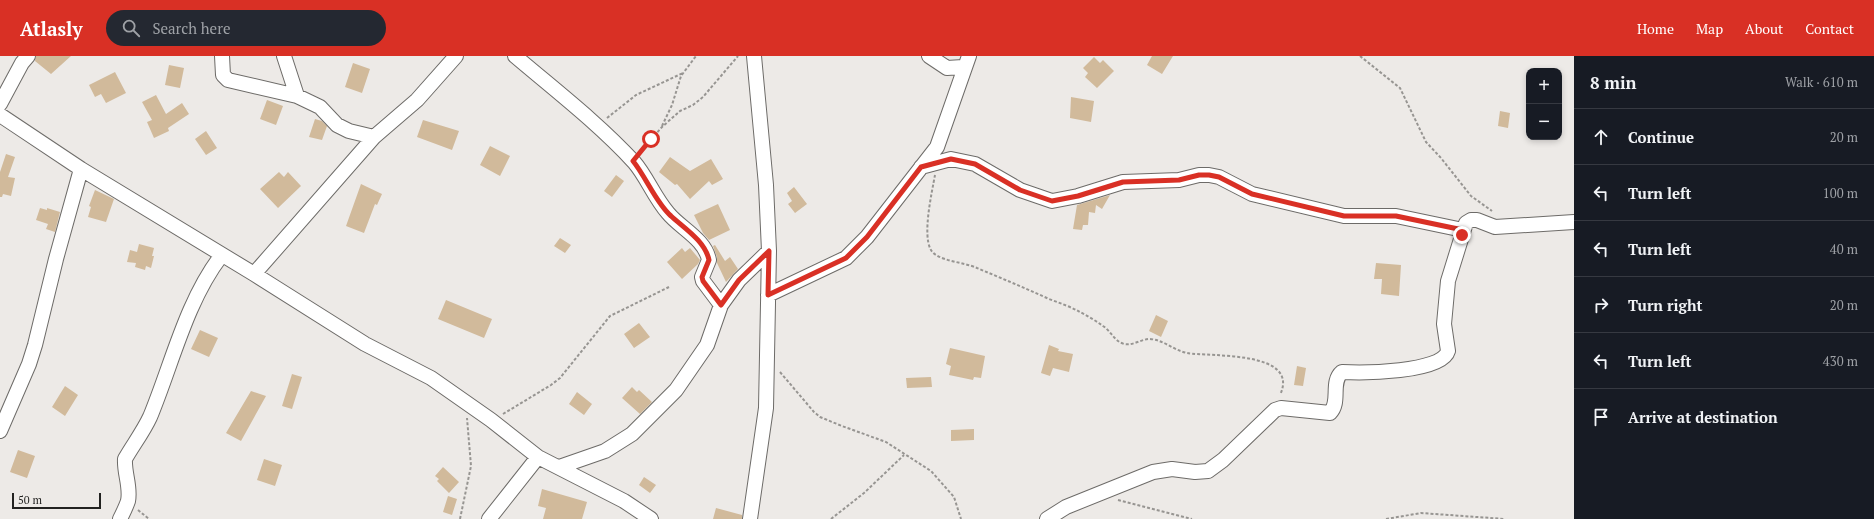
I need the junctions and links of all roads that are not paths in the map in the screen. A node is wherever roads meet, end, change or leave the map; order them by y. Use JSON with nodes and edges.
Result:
{"nodes":[{"id":1,"x":28,"y":56,"type":"edge"},
{"id":2,"x":222,"y":56,"type":"edge"},
{"id":3,"x":284,"y":56,"type":"edge"},
{"id":4,"x":456,"y":56,"type":"edge"},
{"id":5,"x":515,"y":56,"type":"edge"},
{"id":6,"x":754,"y":56,"type":"edge"},
{"id":7,"x":929,"y":56,"type":"edge"},
{"id":8,"x":966,"y":62,"type":"edge"},
{"id":9,"x":296,"y":96,"type":"junction"},
{"id":10,"x":0,"y":104,"type":"edge"},
{"id":11,"x":0,"y":115,"type":"edge"},
{"id":12,"x":374,"y":137,"type":"junction"},
{"id":13,"x":921,"y":167,"type":"junction"},
{"id":14,"x":81,"y":169,"type":"junction"},
{"id":15,"x":1574,"y":222,"type":"edge"},
{"id":16,"x":1463,"y":230,"type":"junction"},
{"id":17,"x":769,"y":251,"type":"junction"},
{"id":18,"x":221,"y":256,"type":"junction"},
{"id":19,"x":254,"y":274,"type":"junction"},
{"id":20,"x":768,"y":295,"type":"junction"},
{"id":21,"x":721,"y":305,"type":"junction"},
{"id":22,"x":0,"y":431,"type":"edge"},
{"id":23,"x":538,"y":457,"type":"junction"},
{"id":24,"x":559,"y":467,"type":"junction"},
{"id":25,"x":120,"y":519,"type":"edge"},
{"id":26,"x":489,"y":519,"type":"edge"},
{"id":27,"x":651,"y":519,"type":"edge"},
{"id":28,"x":750,"y":519,"type":"edge"},
{"id":29,"x":1047,"y":519,"type":"edge"}],
"edges":[{"from":1,"to":10,"type":"street"},
{"from":2,"to":9,"type":"street"},
{"from":3,"to":9,"type":"street"},
{"from":4,"to":12,"type":"street"},
{"from":5,"to":21,"type":"street"},
{"from":6,"to":17,"type":"street"},
{"from":7,"to":8,"type":"street"},
{"from":8,"to":13,"type":"street"},
{"from":9,"to":12,"type":"street"},
{"from":11,"to":14,"type":"street"},
{"from":12,"to":19,"type":"street"},
{"from":13,"to":16,"type":"street"},
{"from":13,"to":20,"type":"street"},
{"from":14,"to":18,"type":"street"},
{"from":14,"to":22,"type":"street"},
{"from":15,"to":16,"type":"street"},
{"from":16,"to":29,"type":"street"},
{"from":17,"to":20,"type":"street"},
{"from":17,"to":21,"type":"street"},
{"from":18,"to":19,"type":"street"},
{"from":18,"to":25,"type":"street"},
{"from":19,"to":23,"type":"street"},
{"from":20,"to":28,"type":"street"},
{"from":21,"to":24,"type":"street"},
{"from":23,"to":24,"type":"street"},
{"from":23,"to":26,"type":"street"},
{"from":24,"to":27,"type":"street"}]}
